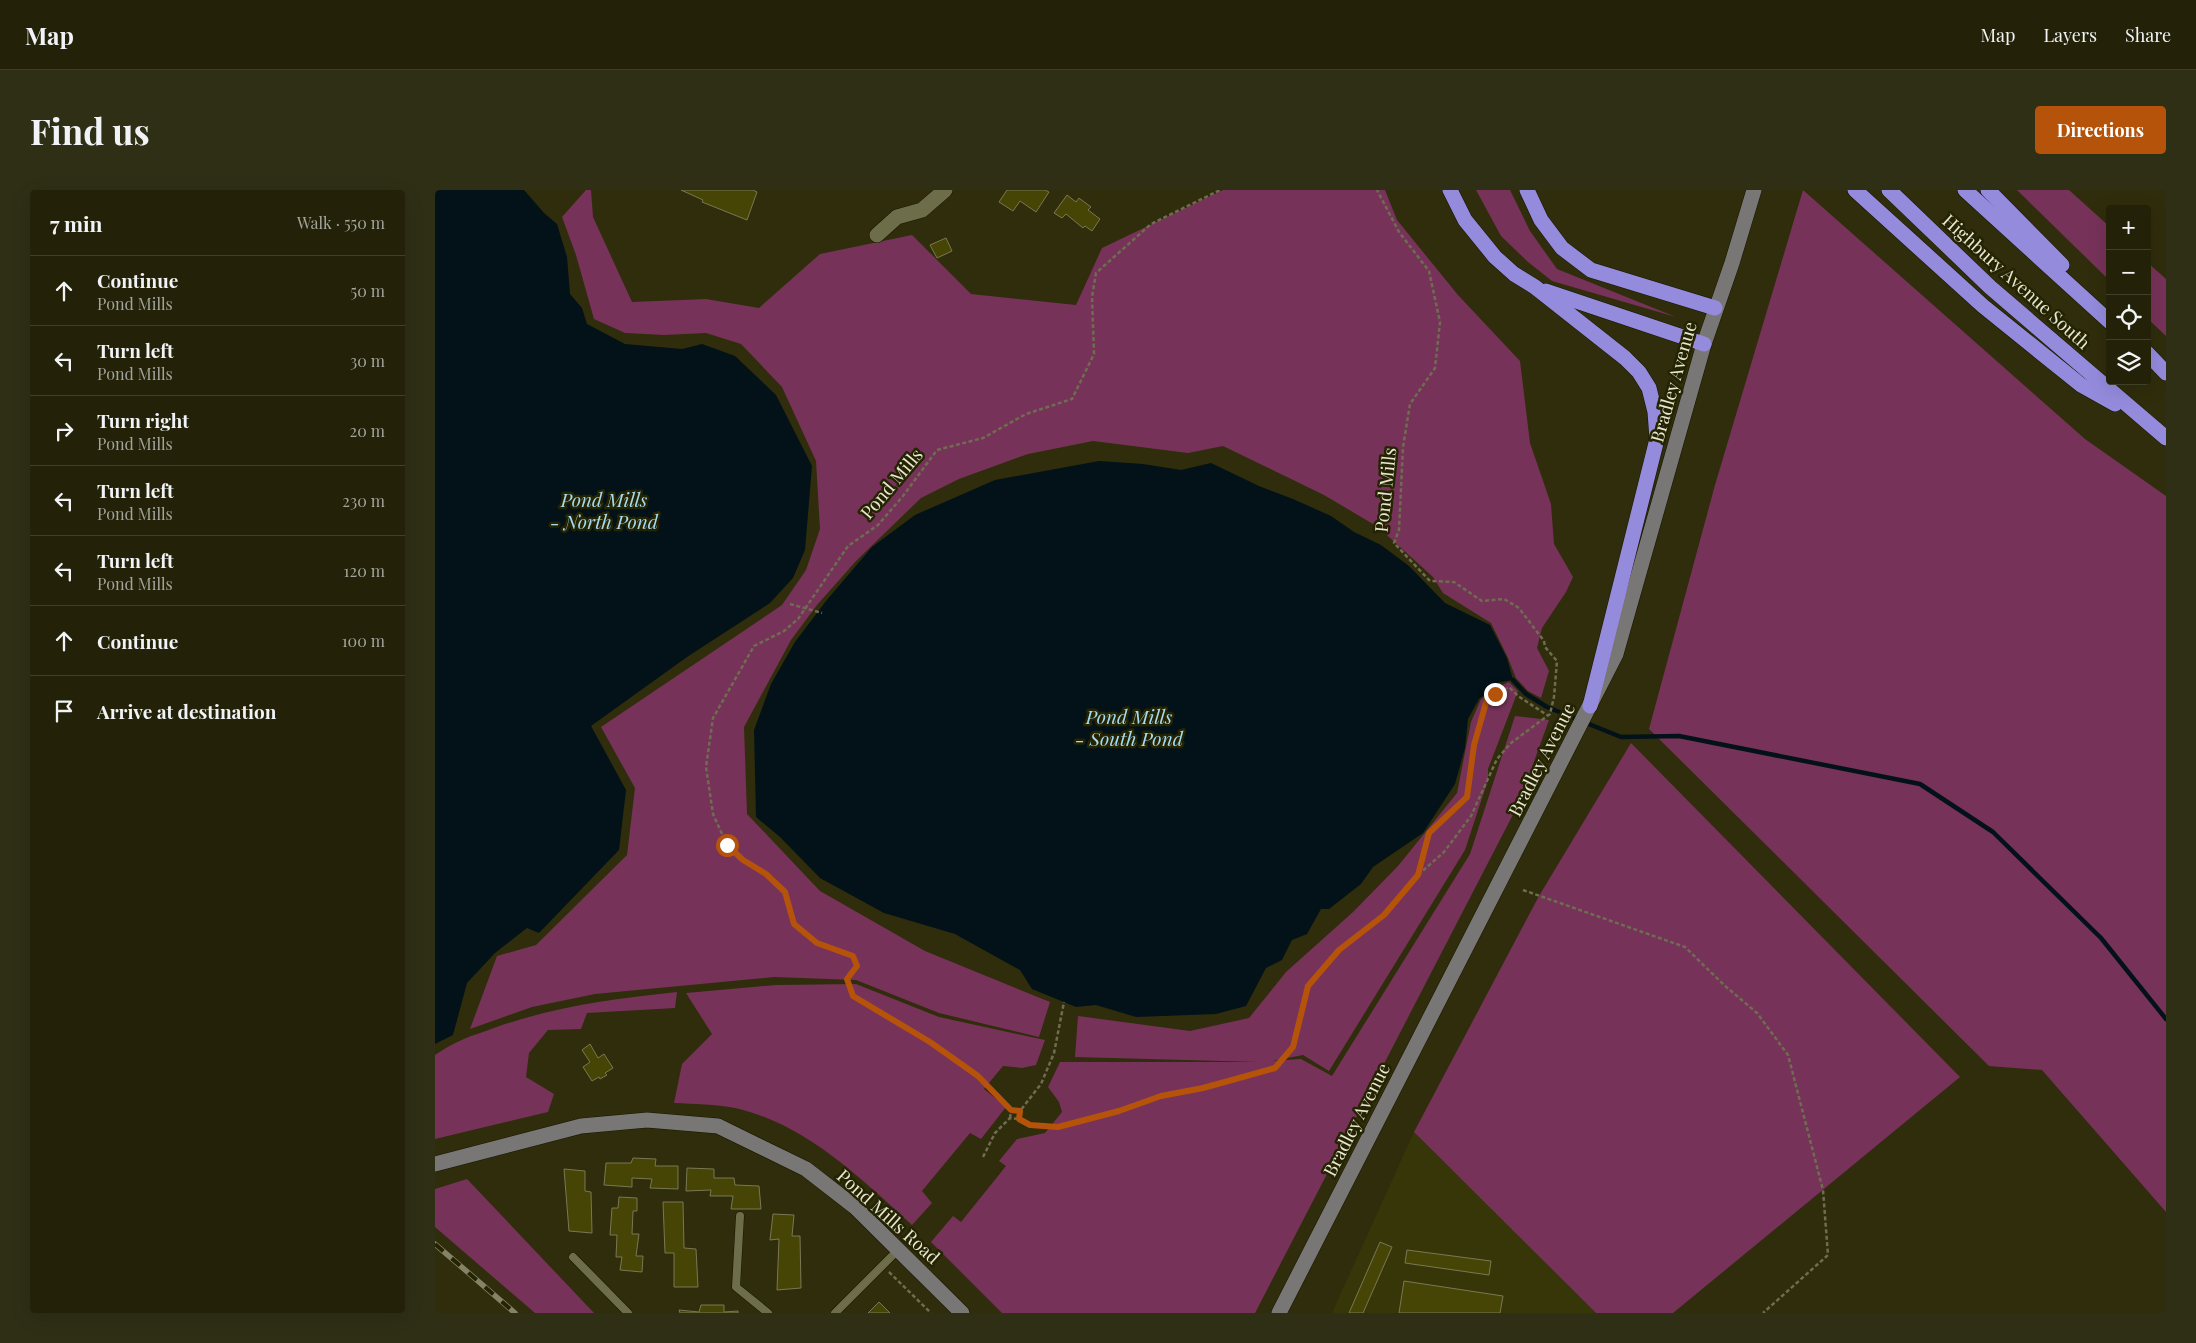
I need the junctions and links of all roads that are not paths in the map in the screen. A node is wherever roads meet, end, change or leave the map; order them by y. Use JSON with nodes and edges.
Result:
{"nodes":[{"id":1,"x":945,"y":190,"type":"edge"},
{"id":2,"x":1450,"y":190,"type":"edge"},
{"id":3,"x":1527,"y":190,"type":"edge"},
{"id":4,"x":1754,"y":190,"type":"edge"},
{"id":5,"x":1855,"y":190,"type":"edge"},
{"id":6,"x":1889,"y":190,"type":"edge"},
{"id":7,"x":1965,"y":190,"type":"edge"},
{"id":8,"x":1988,"y":190,"type":"edge"},
{"id":9,"x":877,"y":235,"type":"dead end"},
{"id":10,"x":1535,"y":287,"type":"junction"},
{"id":11,"x":1715,"y":308,"type":"junction"},
{"id":12,"x":2106,"y":311,"type":"edge"},
{"id":13,"x":2106,"y":318,"type":"edge"},
{"id":14,"x":1704,"y":344,"type":"junction"},
{"id":15,"x":2151,"y":359,"type":"edge"},
{"id":16,"x":2166,"y":373,"type":"edge"},
{"id":17,"x":2145,"y":421,"type":"junction"},
{"id":18,"x":2166,"y":438,"type":"edge"},
{"id":19,"x":1590,"y":706,"type":"junction"},
{"id":20,"x":435,"y":1164,"type":"edge"},
{"id":21,"x":740,"y":1216,"type":"dead end"},
{"id":22,"x":898,"y":1250,"type":"junction"},
{"id":23,"x":573,"y":1257,"type":"dead end"},
{"id":24,"x":628,"y":1313,"type":"edge"},
{"id":25,"x":768,"y":1313,"type":"edge"},
{"id":26,"x":835,"y":1313,"type":"edge"},
{"id":27,"x":963,"y":1313,"type":"edge"},
{"id":28,"x":1279,"y":1313,"type":"edge"}],
"edges":[{"from":1,"to":9,"type":"street"},
{"from":2,"to":10,"type":"highway"},
{"from":3,"to":11,"type":"highway"},
{"from":4,"to":11,"type":"main road","name":"Bradley Avenue"},
{"from":5,"to":17,"type":"highway"},
{"from":6,"to":17,"type":"highway","name":"Highbury Avenue South"},
{"from":7,"to":13,"type":"highway","name":"Highbury Avenue South"},
{"from":8,"to":12,"type":"highway"},
{"from":10,"to":14,"type":"highway"},
{"from":10,"to":19,"type":"highway"},
{"from":11,"to":14,"type":"main road","name":"Bradley Avenue"},
{"from":14,"to":19,"type":"main road","name":"Bradley Avenue"},
{"from":15,"to":16,"type":"highway"},
{"from":17,"to":18,"type":"highway","name":"Highbury Avenue South"},
{"from":19,"to":28,"type":"main road","name":"Bradley Avenue"},
{"from":20,"to":22,"type":"main road","name":"Pond Mills Road"},
{"from":21,"to":25,"type":"lane"},
{"from":22,"to":26,"type":"lane"},
{"from":22,"to":27,"type":"main road","name":"Pond Mills Road"},
{"from":23,"to":24,"type":"lane"}]}
